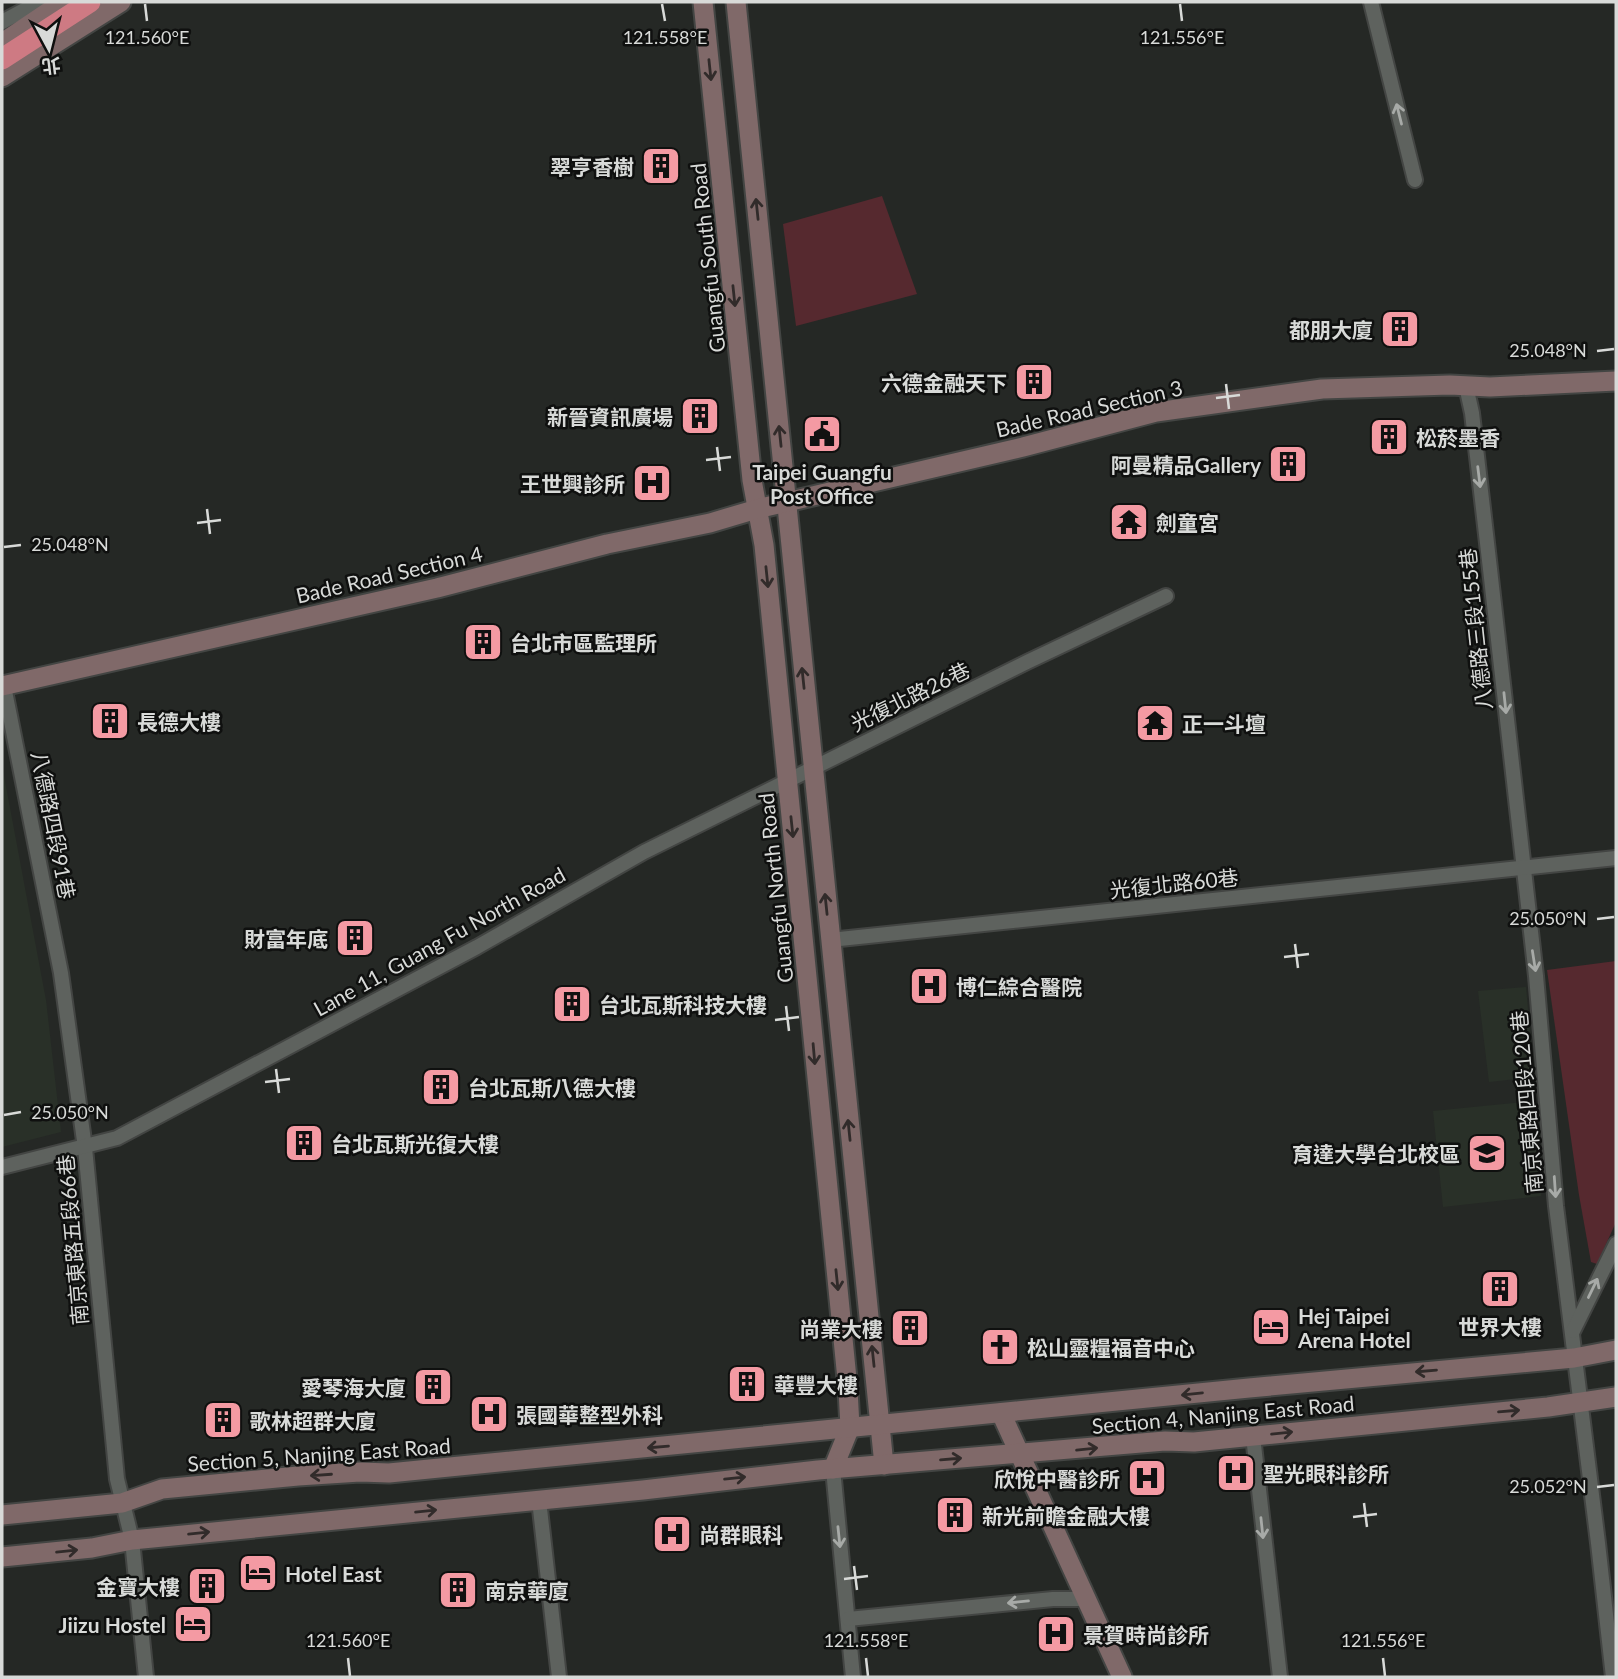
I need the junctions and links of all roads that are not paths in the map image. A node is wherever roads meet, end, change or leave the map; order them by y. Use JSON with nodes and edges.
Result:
{"nodes":[{"id":1,"x":39,"y":2,"type":"edge"},
{"id":2,"x":63,"y":2,"type":"edge"},
{"id":3,"x":90,"y":2,"type":"edge"},
{"id":4,"x":121,"y":2,"type":"edge"},
{"id":5,"x":703,"y":2,"type":"edge"},
{"id":6,"x":736,"y":2,"type":"edge"},
{"id":7,"x":1371,"y":2,"type":"edge"},
{"id":8,"x":2,"y":22,"type":"edge"},
{"id":9,"x":2,"y":43,"type":"edge"},
{"id":10,"x":2,"y":59,"type":"edge"},
{"id":11,"x":2,"y":77,"type":"edge"},
{"id":12,"x":1415,"y":180,"type":"dead end"},
{"id":13,"x":1616,"y":381,"type":"edge"},
{"id":14,"x":1466,"y":386,"type":"junction"},
{"id":15,"x":786,"y":503,"type":"junction"},
{"id":16,"x":757,"y":509,"type":"junction"},
{"id":17,"x":1166,"y":596,"type":"dead end"},
{"id":18,"x":3,"y":686,"type":"edge"},
{"id":19,"x":812,"y":769,"type":"junction"},
{"id":20,"x":788,"y":782,"type":"junction"},
{"id":21,"x":1616,"y":858,"type":"edge"},
{"id":22,"x":1523,"y":868,"type":"junction"},
{"id":23,"x":830,"y":940,"type":"junction"},
{"id":24,"x":61,"y":974,"type":"joint"},
{"id":25,"x":85,"y":1148,"type":"junction"},
{"id":26,"x":2,"y":1167,"type":"edge"},
{"id":27,"x":1616,"y":1244,"type":"edge"},
{"id":28,"x":1573,"y":1332,"type":"junction"},
{"id":29,"x":1616,"y":1350,"type":"edge"},
{"id":30,"x":1574,"y":1358,"type":"junction"},
{"id":31,"x":1616,"y":1397,"type":"edge"},
{"id":32,"x":1580,"y":1401,"type":"junction"},
{"id":33,"x":1001,"y":1413,"type":"junction"},
{"id":34,"x":880,"y":1424,"type":"junction"},
{"id":35,"x":850,"y":1427,"type":"junction"},
{"id":36,"x":1253,"y":1436,"type":"junction"},
{"id":37,"x":1019,"y":1454,"type":"junction"},
{"id":38,"x":884,"y":1465,"type":"junction"},
{"id":39,"x":832,"y":1469,"type":"junction"},
{"id":40,"x":539,"y":1500,"type":"junction"},
{"id":41,"x":122,"y":1503,"type":"junction"},
{"id":42,"x":2,"y":1515,"type":"edge"},
{"id":43,"x":132,"y":1540,"type":"junction"},
{"id":44,"x":2,"y":1557,"type":"edge"},
{"id":45,"x":1086,"y":1600,"type":"junction"},
{"id":46,"x":848,"y":1619,"type":"junction"},
{"id":47,"x":146,"y":1677,"type":"edge"},
{"id":48,"x":559,"y":1677,"type":"edge"},
{"id":49,"x":853,"y":1677,"type":"edge"},
{"id":50,"x":1122,"y":1677,"type":"edge"},
{"id":51,"x":1280,"y":1677,"type":"edge"},
{"id":52,"x":1613,"y":1677,"type":"edge"}],
"edges":[{"from":1,"to":8,"type":"street"},
{"from":2,"to":9,"type":"main road"},
{"from":3,"to":10,"type":"highway"},
{"from":4,"to":11,"type":"main road"},
{"from":5,"to":16,"type":"main road","name":"Guangfu South Road","one_way":true},
{"from":15,"to":6,"type":"main road","one_way":true},
{"from":12,"to":7,"type":"street","one_way":true},
{"from":13,"to":14,"type":"main road","name":"Bade Road Section 3"},
{"from":14,"to":15,"type":"main road","name":"Bade Road Section 3"},
{"from":14,"to":22,"type":"street","name":"八德路三段155巷","one_way":true},
{"from":15,"to":16,"type":"main road","name":"Bade Road Section 4"},
{"from":19,"to":15,"type":"main road","one_way":true},
{"from":16,"to":18,"type":"main road","name":"Bade Road Section 4"},
{"from":16,"to":20,"type":"main road","name":"Guangfu North Road","one_way":true},
{"from":17,"to":19,"type":"street","name":"光復北路26巷"},
{"from":18,"to":24,"type":"street","name":"八德路四段91巷"},
{"from":19,"to":20,"type":"street","name":"Lane 11, Guang Fu North Road"},
{"from":23,"to":19,"type":"main road","one_way":true},
{"from":20,"to":25,"type":"street","name":"Lane 11, Guang Fu North Road"},
{"from":20,"to":35,"type":"main road","name":"Guangfu North Road","one_way":true},
{"from":21,"to":22,"type":"street","name":"光復北路60巷"},
{"from":22,"to":23,"type":"street","name":"光復北路60巷"},
{"from":22,"to":28,"type":"street","name":"南京東路四段120巷","one_way":true},
{"from":34,"to":23,"type":"main road","one_way":true},
{"from":24,"to":25,"type":"street","name":"南京東路五段66巷"},
{"from":25,"to":26,"type":"street","name":"Lane 11, Guang Fu North Road"},
{"from":25,"to":41,"type":"street","name":"南京東路五段66巷"},
{"from":28,"to":27,"type":"street","one_way":true},
{"from":28,"to":30,"type":"street","name":"南京東路四段120巷"},
{"from":29,"to":30,"type":"main road","name":"Section 4, Nanjing East Road"},
{"from":30,"to":32,"type":"street","name":"南京東路四段120巷"},
{"from":30,"to":33,"type":"main road","name":"Section 4, Nanjing East Road","one_way":true},
{"from":31,"to":32,"type":"main road","name":"Section 4, Nanjing East Road"},
{"from":36,"to":32,"type":"main road","name":"Section 4, Nanjing East Road","one_way":true},
{"from":32,"to":52,"type":"street","name":"南京東路四段120巷"},
{"from":33,"to":34,"type":"main road","name":"Section 4, Nanjing East Road"},
{"from":33,"to":37,"type":"main road"},
{"from":34,"to":35,"type":"main road","name":"Section 4, Nanjing East Road"},
{"from":34,"to":38,"type":"main road"},
{"from":35,"to":39,"type":"main road","name":"Guangfu North Road"},
{"from":35,"to":41,"type":"main road","name":"Section 5, Nanjing East Road","one_way":true},
{"from":37,"to":36,"type":"main road","name":"Section 4, Nanjing East Road","one_way":true},
{"from":36,"to":51,"type":"street","one_way":true},
{"from":38,"to":37,"type":"main road","name":"Section 4, Nanjing East Road","one_way":true},
{"from":37,"to":45,"type":"main road"},
{"from":38,"to":39,"type":"main road","name":"Section 4, Nanjing East Road"},
{"from":40,"to":39,"type":"main road","one_way":true},
{"from":39,"to":46,"type":"street","one_way":true},
{"from":43,"to":40,"type":"main road","one_way":true},
{"from":40,"to":48,"type":"street"},
{"from":41,"to":42,"type":"main road","name":"Section 5, Nanjing East Road"},
{"from":41,"to":43,"type":"street","name":"南京東路五段66巷"},
{"from":44,"to":43,"type":"main road","one_way":true},
{"from":43,"to":47,"type":"street","name":"南京東路五段66巷"},
{"from":45,"to":46,"type":"street","one_way":true},
{"from":45,"to":50,"type":"main road"},
{"from":46,"to":49,"type":"street"}]}
